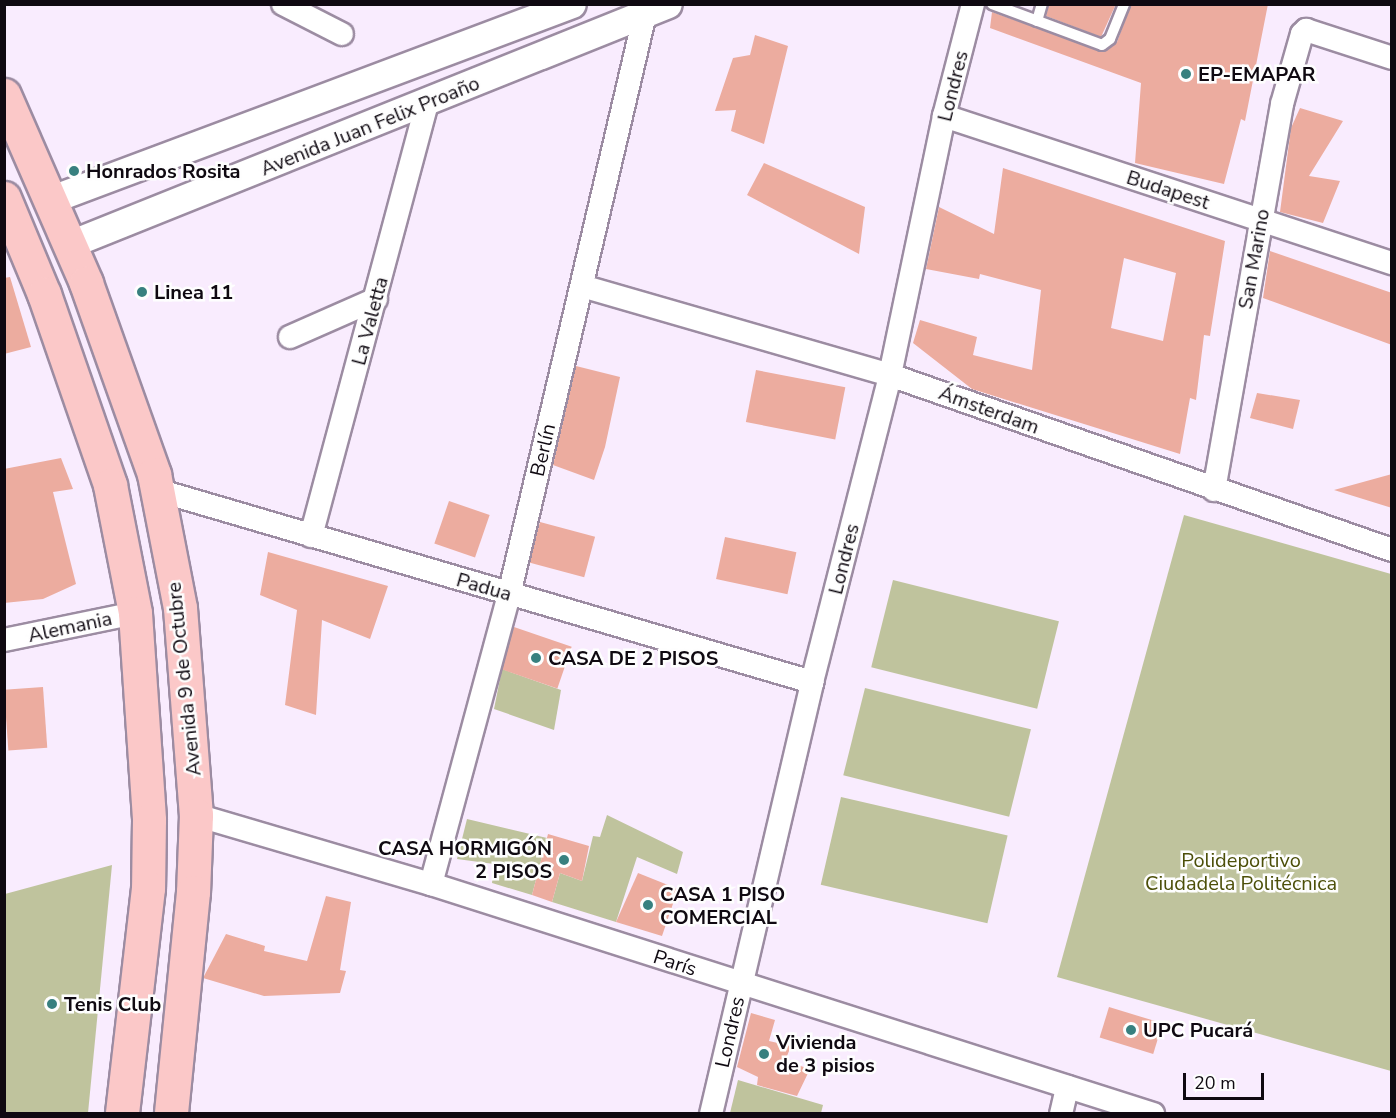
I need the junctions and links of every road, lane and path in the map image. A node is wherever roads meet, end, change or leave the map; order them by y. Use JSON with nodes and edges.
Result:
{"nodes":[{"id":1,"x":283,"y":4,"type":"edge"},
{"id":2,"x":572,"y":4,"type":"edge"},
{"id":3,"x":973,"y":4,"type":"edge"},
{"id":4,"x":992,"y":4,"type":"edge"},
{"id":5,"x":1042,"y":4,"type":"edge"},
{"id":6,"x":1124,"y":4,"type":"edge"},
{"id":7,"x":657,"y":9,"type":"edge"},
{"id":8,"x":1037,"y":21,"type":"junction"},
{"id":9,"x":342,"y":34,"type":"dead end"},
{"id":10,"x":1392,"y":58,"type":"edge"},
{"id":11,"x":4,"y":95,"type":"edge"},
{"id":12,"x":427,"y":104,"type":"junction"},
{"id":13,"x":944,"y":116,"type":"junction"},
{"id":14,"x":52,"y":199,"type":"junction"},
{"id":15,"x":7,"y":211,"type":"edge"},
{"id":16,"x":1260,"y":221,"type":"junction"},
{"id":17,"x":70,"y":244,"type":"junction"},
{"id":18,"x":1392,"y":263,"type":"edge"},
{"id":19,"x":17,"y":265,"type":"edge"},
{"id":20,"x":582,"y":286,"type":"junction"},
{"id":21,"x":376,"y":299,"type":"junction"},
{"id":22,"x":290,"y":338,"type":"dead end"},
{"id":23,"x":890,"y":375,"type":"junction"},
{"id":24,"x":157,"y":490,"type":"junction"},
{"id":25,"x":1214,"y":490,"type":"junction"},
{"id":26,"x":311,"y":537,"type":"junction"},
{"id":27,"x":1392,"y":550,"type":"edge"},
{"id":28,"x":509,"y":595,"type":"junction"},
{"id":29,"x":135,"y":614,"type":"junction"},
{"id":30,"x":4,"y":640,"type":"edge"},
{"id":31,"x":812,"y":682,"type":"junction"},
{"id":32,"x":196,"y":815,"type":"junction"},
{"id":33,"x":431,"y":884,"type":"junction"},
{"id":34,"x":741,"y":984,"type":"junction"},
{"id":35,"x":1067,"y":1087,"type":"junction"},
{"id":36,"x":122,"y":1113,"type":"edge"},
{"id":37,"x":171,"y":1113,"type":"edge"},
{"id":38,"x":711,"y":1113,"type":"edge"},
{"id":39,"x":1061,"y":1113,"type":"edge"},
{"id":40,"x":1153,"y":1113,"type":"edge"}],
"edges":[{"from":1,"to":9,"type":"street"},
{"from":2,"to":14,"type":"street","name":"Avenida Juan Felix Proaño"},
{"from":3,"to":13,"type":"street","name":"Londres"},
{"from":4,"to":8,"type":"lane"},
{"from":5,"to":8,"type":"lane"},
{"from":6,"to":8,"type":"lane"},
{"from":7,"to":12,"type":"street","name":"Avenida Juan Felix Proaño"},
{"from":7,"to":20,"type":"street","name":"Berlín"},
{"from":10,"to":16,"type":"street","name":"San Marino"},
{"from":11,"to":14,"type":"main road","name":"Avenida 9 de Octubre"},
{"from":12,"to":17,"type":"street","name":"Avenida Juan Felix Proaño"},
{"from":12,"to":21,"type":"street","name":"La Valetta"},
{"from":13,"to":16,"type":"street","name":"Budapest"},
{"from":13,"to":23,"type":"street","name":"Londres"},
{"from":14,"to":15,"type":"main road","name":"Avenida Juan Felix Proaño"},
{"from":14,"to":17,"type":"main road","name":"Avenida 9 de Octubre"},
{"from":15,"to":19,"type":"main road"},
{"from":16,"to":18,"type":"street","name":"Budapest"},
{"from":16,"to":25,"type":"street","name":"San Marino"},
{"from":17,"to":19,"type":"main road","name":"Avenida Juan Felix Proaño"},
{"from":17,"to":24,"type":"main road","name":"Avenida 9 de Octubre"},
{"from":19,"to":29,"type":"main road"},
{"from":20,"to":23,"type":"street","name":"Ámsterdam"},
{"from":20,"to":28,"type":"street","name":"Berlín"},
{"from":21,"to":22,"type":"street"},
{"from":21,"to":26,"type":"street","name":"La Valetta"},
{"from":23,"to":25,"type":"street","name":"Ámsterdam"},
{"from":23,"to":31,"type":"street","name":"Londres"},
{"from":24,"to":26,"type":"street","name":"Padua"},
{"from":24,"to":32,"type":"main road","name":"Avenida 9 de Octubre"},
{"from":25,"to":27,"type":"street","name":"Ámsterdam"},
{"from":26,"to":28,"type":"street","name":"Padua"},
{"from":28,"to":31,"type":"street","name":"Padua"},
{"from":28,"to":33,"type":"street","name":"Berlín"},
{"from":29,"to":30,"type":"street","name":"Alemania"},
{"from":29,"to":36,"type":"main road"},
{"from":31,"to":34,"type":"street","name":"Londres"},
{"from":32,"to":33,"type":"street","name":"París"},
{"from":32,"to":37,"type":"main road","name":"Avenida 9 de Octubre"},
{"from":33,"to":34,"type":"street","name":"París"},
{"from":34,"to":35,"type":"street","name":"París"},
{"from":34,"to":38,"type":"street","name":"Londres"},
{"from":35,"to":39,"type":"street"},
{"from":35,"to":40,"type":"street","name":"París"}]}
